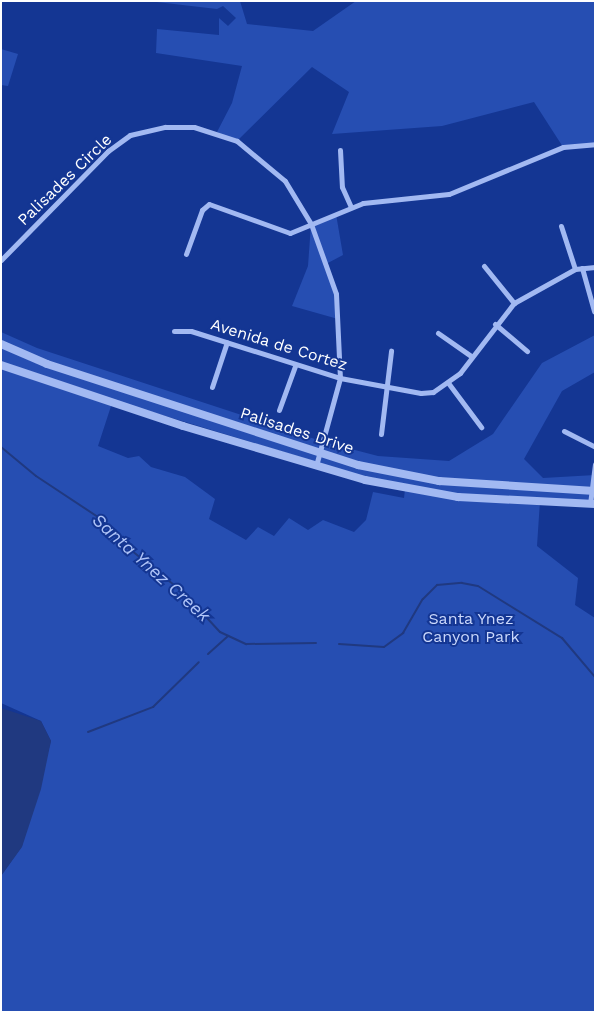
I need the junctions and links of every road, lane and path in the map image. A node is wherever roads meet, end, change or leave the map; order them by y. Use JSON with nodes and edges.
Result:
{"nodes":[{"id":1,"x":595,"y":144,"type":"edge"},
{"id":2,"x":340,"y":150,"type":"dead end"},
{"id":3,"x":351,"y":208,"type":"junction"},
{"id":4,"x":311,"y":224,"type":"junction"},
{"id":5,"x":561,"y":226,"type":"dead end"},
{"id":6,"x":186,"y":254,"type":"dead end"},
{"id":7,"x":1,"y":260,"type":"edge"},
{"id":8,"x":484,"y":266,"type":"dead end"},
{"id":9,"x":595,"y":267,"type":"edge"},
{"id":10,"x":582,"y":268,"type":"junction"},
{"id":11,"x":575,"y":269,"type":"junction"},
{"id":12,"x":514,"y":304,"type":"junction"},
{"id":13,"x":594,"y":311,"type":"dead end"},
{"id":14,"x":495,"y":324,"type":"junction"},
{"id":15,"x":174,"y":331,"type":"dead end"},
{"id":16,"x":438,"y":333,"type":"dead end"},
{"id":17,"x":227,"y":342,"type":"junction"},
{"id":18,"x":1,"y":344,"type":"edge"},
{"id":19,"x":391,"y":351,"type":"dead end"},
{"id":20,"x":527,"y":351,"type":"dead end"},
{"id":21,"x":472,"y":356,"type":"junction"},
{"id":22,"x":1,"y":366,"type":"edge"},
{"id":23,"x":295,"y":366,"type":"junction"},
{"id":24,"x":340,"y":378,"type":"junction"},
{"id":25,"x":449,"y":384,"type":"junction"},
{"id":26,"x":212,"y":387,"type":"dead end"},
{"id":27,"x":388,"y":388,"type":"junction"},
{"id":28,"x":279,"y":410,"type":"dead end"},
{"id":29,"x":481,"y":427,"type":"dead end"},
{"id":30,"x":564,"y":431,"type":"dead end"},
{"id":31,"x":381,"y":434,"type":"dead end"},
{"id":32,"x":595,"y":447,"type":"edge"},
{"id":33,"x":321,"y":453,"type":"junction"},
{"id":34,"x":595,"y":464,"type":"edge"},
{"id":35,"x":316,"y":466,"type":"junction"},
{"id":36,"x":412,"y":477,"type":"junction"},
{"id":37,"x":410,"y":490,"type":"junction"},
{"id":38,"x":593,"y":491,"type":"edge"},
{"id":39,"x":593,"y":504,"type":"edge"}],
"edges":[{"from":1,"to":3,"type":"street"},
{"from":2,"to":3,"type":"street"},
{"from":3,"to":4,"type":"street"},
{"from":4,"to":6,"type":"street"},
{"from":4,"to":7,"type":"street","name":"Palisades Circle"},
{"from":4,"to":24,"type":"street","name":"Palisades Circle"},
{"from":5,"to":11,"type":"street"},
{"from":8,"to":12,"type":"street"},
{"from":9,"to":10,"type":"street"},
{"from":10,"to":11,"type":"street"},
{"from":10,"to":13,"type":"street"},
{"from":11,"to":12,"type":"street"},
{"from":12,"to":14,"type":"street"},
{"from":14,"to":20,"type":"street"},
{"from":14,"to":21,"type":"street"},
{"from":15,"to":17,"type":"street","name":"Avenida de Cortez"},
{"from":16,"to":21,"type":"street"},
{"from":17,"to":23,"type":"street","name":"Avenida de Cortez"},
{"from":17,"to":26,"type":"street"},
{"from":18,"to":33,"type":"street","name":"Palisades Drive"},
{"from":19,"to":27,"type":"street"},
{"from":21,"to":25,"type":"street"},
{"from":22,"to":35,"type":"street","name":"Palisades Drive"},
{"from":23,"to":24,"type":"street","name":"Avenida de Cortez"},
{"from":23,"to":28,"type":"street"},
{"from":24,"to":27,"type":"street","name":"Avenida de Cortez"},
{"from":24,"to":33,"type":"street","name":"Palisades Circle"},
{"from":25,"to":27,"type":"street","name":"Avenida de Cortez"},
{"from":25,"to":29,"type":"street"},
{"from":27,"to":31,"type":"street"},
{"from":30,"to":32,"type":"street"},
{"from":33,"to":35,"type":"street","name":"Palisades Circle"},
{"from":33,"to":36,"type":"street","name":"Palisades Drive"},
{"from":34,"to":38,"type":"street"},
{"from":35,"to":37,"type":"street","name":"Palisades Drive"},
{"from":36,"to":37,"type":"street"},
{"from":36,"to":38,"type":"street","name":"Palisades Drive"},
{"from":37,"to":39,"type":"street","name":"Palisades Drive"},
{"from":38,"to":39,"type":"street"}]}
